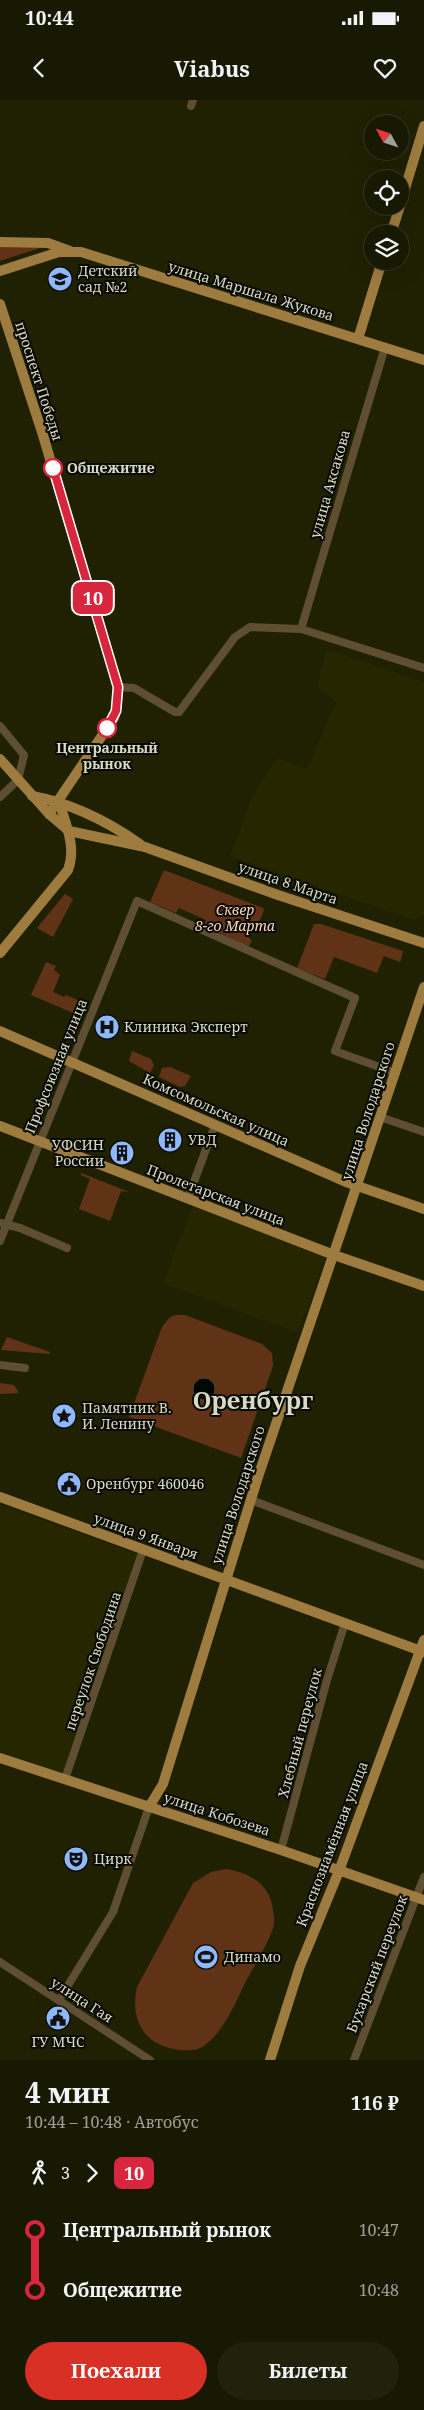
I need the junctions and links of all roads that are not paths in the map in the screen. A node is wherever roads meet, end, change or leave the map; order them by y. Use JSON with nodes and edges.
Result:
{"nodes":[{"id":1,"x":424,"y":126,"type":"edge"},
{"id":2,"x":409,"y":176,"type":"edge"},
{"id":3,"x":0,"y":242,"type":"edge"},
{"id":4,"x":70,"y":251,"type":"junction"},
{"id":5,"x":379,"y":270,"type":"edge"},
{"id":6,"x":0,"y":271,"type":"edge"},
{"id":7,"x":0,"y":304,"type":"edge"},
{"id":8,"x":358,"y":339,"type":"junction"},
{"id":9,"x":385,"y":347,"type":"junction"},
{"id":10,"x":424,"y":360,"type":"edge"},
{"id":11,"x":301,"y":629,"type":"junction"},
{"id":12,"x":424,"y":668,"type":"edge"},
{"id":13,"x":118,"y":687,"type":"junction"},
{"id":14,"x":0,"y":726,"type":"edge"},
{"id":15,"x":0,"y":759,"type":"edge"},
{"id":16,"x":18,"y":780,"type":"junction"},
{"id":17,"x":32,"y":796,"type":"junction"},
{"id":18,"x":0,"y":797,"type":"edge"},
{"id":19,"x":59,"y":801,"type":"junction"},
{"id":20,"x":49,"y":814,"type":"junction"},
{"id":21,"x":69,"y":831,"type":"junction"},
{"id":22,"x":145,"y":847,"type":"junction"},
{"id":23,"x":424,"y":943,"type":"edge"},
{"id":24,"x":0,"y":953,"type":"edge"},
{"id":25,"x":424,"y":988,"type":"edge"},
{"id":26,"x":0,"y":1031,"type":"edge"},
{"id":27,"x":71,"y":1061,"type":"junction"},
{"id":28,"x":396,"y":1072,"type":"junction"},
{"id":29,"x":380,"y":1117,"type":"junction"},
{"id":30,"x":215,"y":1125,"type":"junction"},
{"id":31,"x":0,"y":1126,"type":"edge"},
{"id":32,"x":424,"y":1132,"type":"edge"},
{"id":33,"x":39,"y":1141,"type":"junction"},
{"id":34,"x":358,"y":1186,"type":"junction"},
{"id":35,"x":188,"y":1198,"type":"junction"},
{"id":36,"x":424,"y":1209,"type":"edge"},
{"id":37,"x":3,"y":1224,"type":"edge"},
{"id":38,"x":0,"y":1241,"type":"edge"},
{"id":39,"x":67,"y":1248,"type":"dead end"},
{"id":40,"x":334,"y":1255,"type":"junction"},
{"id":41,"x":424,"y":1286,"type":"edge"},
{"id":42,"x":0,"y":1365,"type":"edge"},
{"id":43,"x":25,"y":1368,"type":"dead end"},
{"id":44,"x":0,"y":1497,"type":"edge"},
{"id":45,"x":250,"y":1500,"type":"junction"},
{"id":46,"x":143,"y":1550,"type":"junction"},
{"id":47,"x":424,"y":1565,"type":"edge"},
{"id":48,"x":225,"y":1580,"type":"junction"},
{"id":49,"x":345,"y":1623,"type":"junction"},
{"id":50,"x":424,"y":1640,"type":"edge"},
{"id":51,"x":422,"y":1651,"type":"edge"},
{"id":52,"x":0,"y":1758,"type":"edge"},
{"id":53,"x":65,"y":1779,"type":"junction"},
{"id":54,"x":149,"y":1807,"type":"junction"},
{"id":55,"x":281,"y":1850,"type":"junction"},
{"id":56,"x":339,"y":1871,"type":"junction"},
{"id":57,"x":424,"y":1877,"type":"edge"},
{"id":58,"x":420,"y":1899,"type":"edge"},
{"id":59,"x":0,"y":1962,"type":"edge"},
{"id":60,"x":59,"y":2000,"type":"junction"},
{"id":61,"x":150,"y":2060,"type":"edge"},
{"id":62,"x":270,"y":2060,"type":"edge"},
{"id":63,"x":354,"y":2060,"type":"edge"}],
"edges":[{"from":1,"to":2,"type":"main road"},
{"from":3,"to":4,"type":"main road","name":"улица Маршала Жукова"},
{"from":4,"to":6,"type":"main road","name":"улица Маршала Жукова"},
{"from":4,"to":8,"type":"main road","name":"улица Маршала Жукова"},
{"from":5,"to":8,"type":"main road"},
{"from":7,"to":13,"type":"main road","name":"проспект Победы"},
{"from":8,"to":9,"type":"main road","name":"улица Маршала Жукова"},
{"from":9,"to":10,"type":"main road","name":"улица Маршала Жукова"},
{"from":9,"to":11,"type":"street","name":"улица Аксакова"},
{"from":11,"to":12,"type":"street"},
{"from":11,"to":13,"type":"street"},
{"from":13,"to":19,"type":"main road","name":"проспект Победы"},
{"from":14,"to":16,"type":"street"},
{"from":15,"to":16,"type":"main road"},
{"from":16,"to":17,"type":"main road"},
{"from":16,"to":18,"type":"street"},
{"from":17,"to":19,"type":"main road","name":"улица 8 Марта"},
{"from":17,"to":20,"type":"main road"},
{"from":19,"to":20,"type":"main road","name":"проспект Победы"},
{"from":19,"to":21,"type":"main road"},
{"from":19,"to":22,"type":"main road","name":"улица 8 Марта"},
{"from":20,"to":21,"type":"main road"},
{"from":21,"to":22,"type":"main road","name":"улица 8 Марта"},
{"from":21,"to":24,"type":"main road"},
{"from":22,"to":23,"type":"main road","name":"улица 8 Марта"},
{"from":25,"to":28,"type":"main road","name":"улица Володарского"},
{"from":26,"to":27,"type":"main road","name":"Комсомольская улица"},
{"from":27,"to":28,"type":"street","name":"Профсоюзная улица"},
{"from":27,"to":30,"type":"main road","name":"Комсомольская улица"},
{"from":27,"to":33,"type":"street","name":"Профсоюзная улица"},
{"from":28,"to":29,"type":"main road","name":"улица Володарского"},
{"from":29,"to":32,"type":"street"},
{"from":29,"to":34,"type":"main road","name":"улица Володарского"},
{"from":30,"to":34,"type":"main road","name":"Комсомольская улица"},
{"from":30,"to":35,"type":"street"},
{"from":31,"to":33,"type":"main road","name":"Пролетарская улица"},
{"from":33,"to":35,"type":"main road","name":"Пролетарская улица"},
{"from":33,"to":37,"type":"street","name":"Профсоюзная улица"},
{"from":34,"to":36,"type":"main road","name":"Комсомольская улица"},
{"from":34,"to":40,"type":"main road","name":"улица Володарского"},
{"from":35,"to":40,"type":"main road","name":"Пролетарская улица"},
{"from":37,"to":38,"type":"street","name":"Профсоюзная улица"},
{"from":37,"to":39,"type":"street"},
{"from":40,"to":41,"type":"main road","name":"Пролетарская улица"},
{"from":40,"to":45,"type":"main road","name":"улица Володарского"},
{"from":42,"to":43,"type":"street"},
{"from":44,"to":46,"type":"main road","name":"улица 9 Января"},
{"from":45,"to":47,"type":"street"},
{"from":45,"to":48,"type":"main road","name":"улица Володарского"},
{"from":46,"to":48,"type":"main road","name":"улица 9 Января"},
{"from":46,"to":53,"type":"street","name":"переулок Свободина"},
{"from":48,"to":49,"type":"main road","name":"улица 9 Января"},
{"from":48,"to":54,"type":"main road","name":"улица Володарского"},
{"from":49,"to":51,"type":"main road","name":"улица 9 Января"},
{"from":49,"to":55,"type":"street","name":"Хлебный переулок"},
{"from":50,"to":51,"type":"main road","name":"Краснознамённая улица"},
{"from":51,"to":56,"type":"main road","name":"Краснознамённая улица"},
{"from":52,"to":53,"type":"main road","name":"улица Кобозева"},
{"from":53,"to":54,"type":"main road","name":"улица Кобозева"},
{"from":54,"to":55,"type":"main road","name":"улица Кобозева"},
{"from":54,"to":60,"type":"street","name":"улица Володарского"},
{"from":55,"to":56,"type":"main road","name":"улица Кобозева"},
{"from":56,"to":58,"type":"main road","name":"улица Кобозева"},
{"from":56,"to":62,"type":"main road","name":"Краснознамённая улица"},
{"from":57,"to":58,"type":"street","name":"Бухарский переулок"},
{"from":58,"to":63,"type":"street","name":"Бухарский переулок"},
{"from":59,"to":60,"type":"street","name":"улица Гая"},
{"from":60,"to":61,"type":"street","name":"улица Гая"}]}
